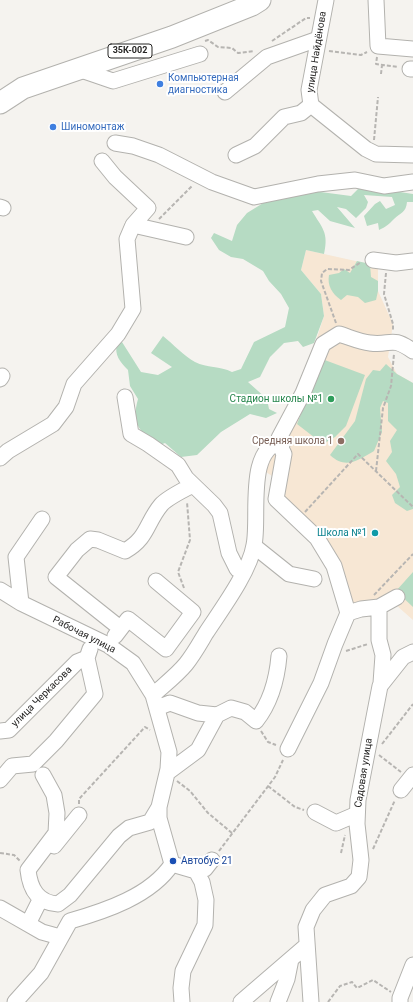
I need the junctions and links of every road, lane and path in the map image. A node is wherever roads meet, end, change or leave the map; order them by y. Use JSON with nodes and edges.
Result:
{"nodes":[{"id":1,"x":251,"y":0,"type":"edge"},
{"id":2,"x":260,"y":0,"type":"edge"},
{"id":3,"x":326,"y":0,"type":"edge"},
{"id":4,"x":376,"y":0,"type":"edge"},
{"id":5,"x":317,"y":44,"type":"junction"},
{"id":6,"x":378,"y":46,"type":"junction"},
{"id":7,"x":413,"y":49,"type":"edge"},
{"id":8,"x":200,"y":54,"type":"dead end"},
{"id":9,"x":78,"y":69,"type":"junction"},
{"id":10,"x":412,"y":69,"type":"edge"},
{"id":11,"x":381,"y":74,"type":"dead end"},
{"id":12,"x":225,"y":92,"type":"dead end"},
{"id":13,"x":0,"y":94,"type":"edge"},
{"id":14,"x":378,"y":98,"type":"dead end"},
{"id":15,"x":0,"y":103,"type":"edge"},
{"id":16,"x":311,"y":105,"type":"junction"},
{"id":17,"x":116,"y":143,"type":"dead end"},
{"id":18,"x":376,"y":154,"type":"junction"},
{"id":19,"x":236,"y":155,"type":"dead end"},
{"id":20,"x":413,"y":155,"type":"edge"},
{"id":21,"x":102,"y":161,"type":"dead end"},
{"id":22,"x":202,"y":176,"type":"junction"},
{"id":23,"x":413,"y":182,"type":"edge"},
{"id":24,"x":137,"y":221,"type":"junction"},
{"id":25,"x":186,"y":237,"type":"dead end"},
{"id":26,"x":373,"y":260,"type":"joint"},
{"id":27,"x":413,"y":261,"type":"edge"},
{"id":28,"x":339,"y":334,"type":"junction"},
{"id":29,"x":413,"y":351,"type":"edge"},
{"id":30,"x":125,"y":397,"type":"dead end"},
{"id":31,"x":384,"y":408,"type":"dead end"},
{"id":32,"x":283,"y":442,"type":"junction"},
{"id":33,"x":0,"y":458,"type":"edge"},
{"id":34,"x":376,"y":471,"type":"junction"},
{"id":35,"x":189,"y":487,"type":"junction"},
{"id":36,"x":413,"y":507,"type":"edge"},
{"id":37,"x":299,"y":518,"type":"junction"},
{"id":38,"x":42,"y":519,"type":"dead end"},
{"id":39,"x":254,"y":546,"type":"junction"},
{"id":40,"x":413,"y":554,"type":"edge"},
{"id":41,"x":244,"y":571,"type":"junction"},
{"id":42,"x":314,"y":579,"type":"dead end"},
{"id":43,"x":156,"y":581,"type":"dead end"},
{"id":44,"x":0,"y":590,"type":"edge"},
{"id":45,"x":396,"y":597,"type":"dead end"},
{"id":46,"x":21,"y":603,"type":"junction"},
{"id":47,"x":379,"y":607,"type":"junction"},
{"id":48,"x":189,"y":609,"type":"junction"},
{"id":49,"x":354,"y":611,"type":"junction"},
{"id":50,"x":120,"y":628,"type":"junction"},
{"id":51,"x":94,"y":638,"type":"junction"},
{"id":52,"x":379,"y":640,"type":"junction"},
{"id":53,"x":108,"y":645,"type":"junction"},
{"id":54,"x":332,"y":650,"type":"junction"},
{"id":55,"x":413,"y":652,"type":"edge"},
{"id":56,"x":279,"y":656,"type":"dead end"},
{"id":57,"x":87,"y":658,"type":"junction"},
{"id":58,"x":381,"y":683,"type":"junction"},
{"id":59,"x":155,"y":701,"type":"junction"},
{"id":60,"x":413,"y":704,"type":"edge"},
{"id":61,"x":217,"y":715,"type":"junction"},
{"id":62,"x":256,"y":721,"type":"junction"},
{"id":63,"x":3,"y":728,"type":"edge"},
{"id":64,"x":163,"y":732,"type":"junction"},
{"id":65,"x":380,"y":746,"type":"dead end"},
{"id":66,"x":288,"y":749,"type":"junction"},
{"id":67,"x":376,"y":752,"type":"dead end"},
{"id":68,"x":167,"y":773,"type":"junction"},
{"id":69,"x":43,"y":775,"type":"dead end"},
{"id":70,"x":412,"y":776,"type":"edge"},
{"id":71,"x":0,"y":780,"type":"edge"},
{"id":72,"x":268,"y":786,"type":"junction"},
{"id":73,"x":402,"y":790,"type":"joint"},
{"id":74,"x":159,"y":807,"type":"junction"},
{"id":75,"x":315,"y":812,"type":"joint"},
{"id":76,"x":357,"y":814,"type":"junction"},
{"id":77,"x":79,"y":815,"type":"joint"},
{"id":78,"x":232,"y":833,"type":"junction"},
{"id":79,"x":372,"y":850,"type":"dead end"},
{"id":80,"x":0,"y":853,"type":"edge"},
{"id":81,"x":40,"y":854,"type":"junction"},
{"id":82,"x":212,"y":860,"type":"joint"},
{"id":83,"x":172,"y":864,"type":"junction"},
{"id":84,"x":28,"y":870,"type":"junction"},
{"id":85,"x":196,"y":871,"type":"junction"},
{"id":86,"x":41,"y":898,"type":"junction"},
{"id":87,"x":0,"y":908,"type":"edge"},
{"id":88,"x":28,"y":924,"type":"junction"},
{"id":89,"x":60,"y":937,"type":"junction"},
{"id":90,"x":306,"y":946,"type":"junction"},
{"id":91,"x":291,"y":959,"type":"junction"},
{"id":92,"x":413,"y":965,"type":"edge"},
{"id":93,"x":400,"y":1000,"type":"edge"},
{"id":94,"x":14,"y":1002,"type":"edge"},
{"id":95,"x":182,"y":1002,"type":"edge"},
{"id":96,"x":242,"y":1002,"type":"edge"},
{"id":97,"x":278,"y":1002,"type":"edge"},
{"id":98,"x":311,"y":1002,"type":"edge"},
{"id":99,"x":328,"y":1002,"type":"edge"}],
"edges":[{"from":1,"to":13,"type":"highway"},
{"from":2,"to":9,"type":"highway","number":"35К-002"},
{"from":3,"to":5,"type":"street","name":"улица Найдёнова"},
{"from":4,"to":6,"type":"street"},
{"from":5,"to":6,"type":"path"},
{"from":5,"to":12,"type":"street"},
{"from":5,"to":16,"type":"street","name":"улица Найдёнова"},
{"from":6,"to":7,"type":"street"},
{"from":8,"to":9,"type":"street"},
{"from":9,"to":15,"type":"highway","number":"35К-002"},
{"from":10,"to":11,"type":"path"},
{"from":14,"to":18,"type":"path"},
{"from":16,"to":18,"type":"street","name":"улица Найдёнова"},
{"from":16,"to":19,"type":"street"},
{"from":17,"to":22,"type":"street"},
{"from":18,"to":20,"type":"street"},
{"from":21,"to":24,"type":"street"},
{"from":22,"to":23,"type":"street"},
{"from":22,"to":24,"type":"path"},
{"from":24,"to":25,"type":"street"},
{"from":24,"to":33,"type":"street"},
{"from":26,"to":27,"type":"street"},
{"from":26,"to":28,"type":"path"},
{"from":28,"to":29,"type":"street"},
{"from":28,"to":32,"type":"street"},
{"from":30,"to":35,"type":"street"},
{"from":31,"to":34,"type":"path"},
{"from":32,"to":37,"type":"street"},
{"from":32,"to":39,"type":"street"},
{"from":34,"to":36,"type":"path"},
{"from":34,"to":37,"type":"path"},
{"from":35,"to":41,"type":"street"},
{"from":35,"to":48,"type":"path"},
{"from":35,"to":50,"type":"street"},
{"from":37,"to":49,"type":"street"},
{"from":38,"to":46,"type":"street"},
{"from":39,"to":41,"type":"street"},
{"from":39,"to":42,"type":"street"},
{"from":40,"to":49,"type":"path"},
{"from":41,"to":59,"type":"street"},
{"from":43,"to":48,"type":"street"},
{"from":44,"to":46,"type":"street","name":"Рабочая улица"},
{"from":45,"to":47,"type":"street"},
{"from":46,"to":51,"type":"street","name":"Рабочая улица"},
{"from":47,"to":49,"type":"street"},
{"from":47,"to":52,"type":"street"},
{"from":48,"to":50,"type":"street"},
{"from":49,"to":54,"type":"street"},
{"from":50,"to":53,"type":"street"},
{"from":51,"to":53,"type":"street","name":"Рабочая улица"},
{"from":51,"to":57,"type":"street"},
{"from":52,"to":54,"type":"path"},
{"from":52,"to":58,"type":"street"},
{"from":53,"to":59,"type":"street","name":"Рабочая улица"},
{"from":54,"to":66,"type":"street"},
{"from":55,"to":58,"type":"street","name":"Садовая улица"},
{"from":56,"to":62,"type":"street"},
{"from":57,"to":63,"type":"street","name":"улица Черкасова"},
{"from":57,"to":71,"type":"street"},
{"from":58,"to":76,"type":"street","name":"Садовая улица"},
{"from":59,"to":61,"type":"street"},
{"from":59,"to":64,"type":"street","name":"Рабочая улица"},
{"from":60,"to":65,"type":"path"},
{"from":61,"to":62,"type":"street"},
{"from":61,"to":68,"type":"street"},
{"from":62,"to":66,"type":"path"},
{"from":64,"to":68,"type":"street","name":"Рабочая улица"},
{"from":64,"to":77,"type":"path"},
{"from":66,"to":72,"type":"path"},
{"from":67,"to":70,"type":"path"},
{"from":68,"to":74,"type":"street","name":"Рабочая улица"},
{"from":68,"to":78,"type":"path"},
{"from":69,"to":81,"type":"street"},
{"from":70,"to":73,"type":"street"},
{"from":72,"to":75,"type":"path"},
{"from":72,"to":78,"type":"path"},
{"from":73,"to":79,"type":"path"},
{"from":74,"to":83,"type":"street","name":"Рабочая улица"},
{"from":74,"to":86,"type":"street"},
{"from":75,"to":76,"type":"street"},
{"from":76,"to":90,"type":"street","name":"Садовая улица"},
{"from":77,"to":81,"type":"street"},
{"from":78,"to":82,"type":"path"},
{"from":80,"to":84,"type":"path"},
{"from":81,"to":84,"type":"street"},
{"from":82,"to":85,"type":"street"},
{"from":83,"to":85,"type":"street"},
{"from":83,"to":89,"type":"street"},
{"from":84,"to":86,"type":"street"},
{"from":85,"to":95,"type":"street"},
{"from":86,"to":88,"type":"street"},
{"from":87,"to":88,"type":"street"},
{"from":88,"to":89,"type":"street"},
{"from":89,"to":94,"type":"street"},
{"from":90,"to":91,"type":"street"},
{"from":90,"to":98,"type":"street","name":"Садовая улица"},
{"from":91,"to":96,"type":"street"},
{"from":91,"to":97,"type":"street"},
{"from":92,"to":93,"type":"street"},
{"from":93,"to":99,"type":"path"}]}
